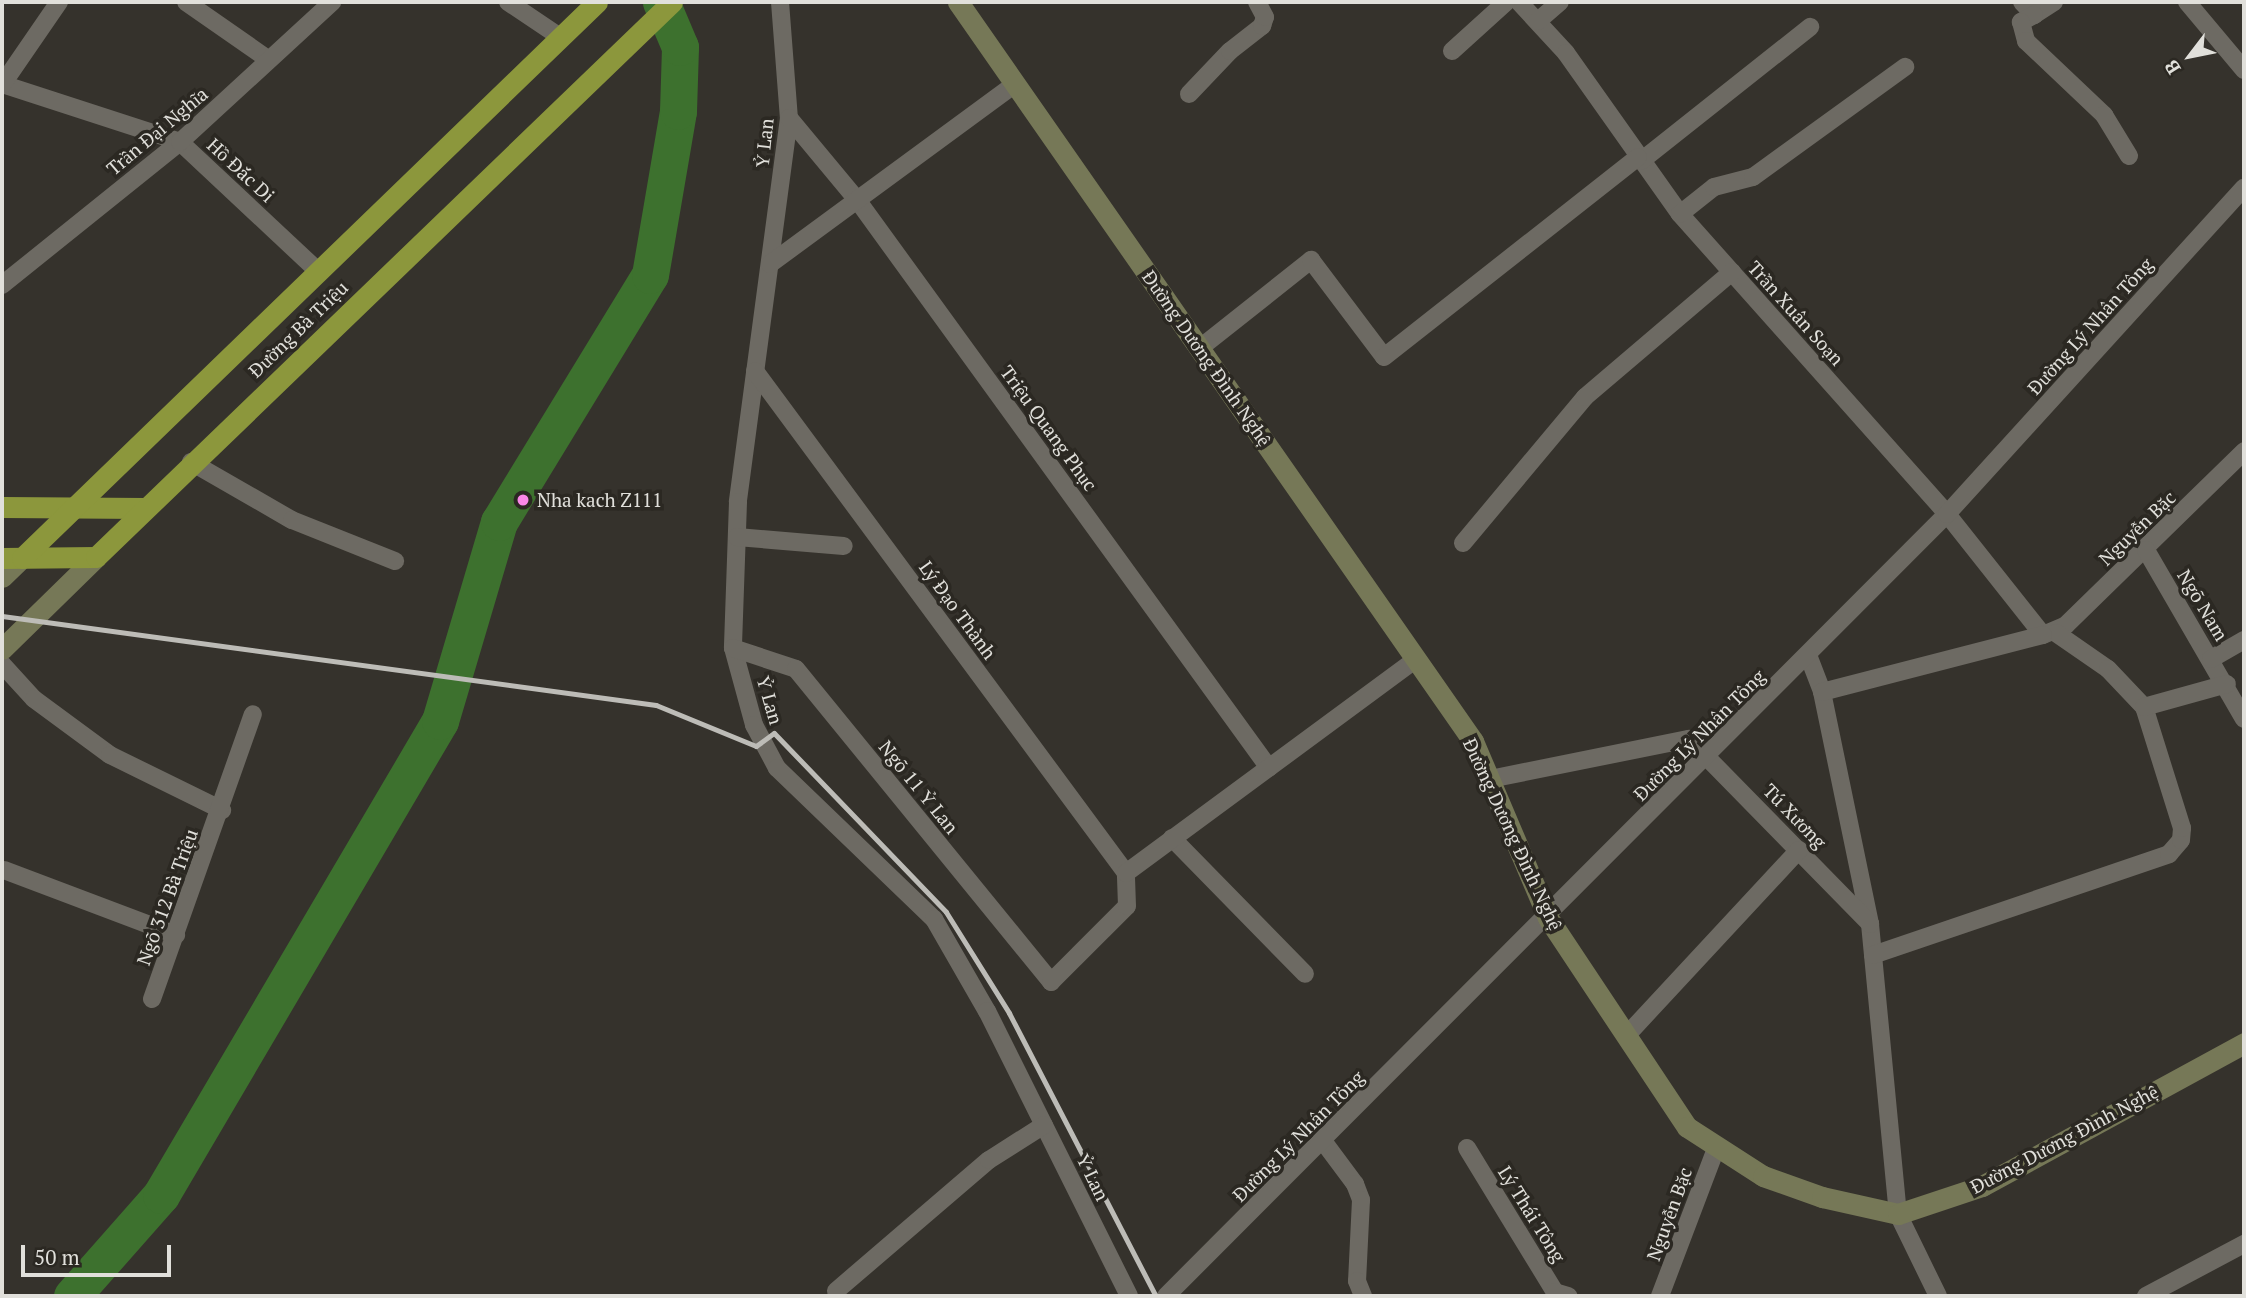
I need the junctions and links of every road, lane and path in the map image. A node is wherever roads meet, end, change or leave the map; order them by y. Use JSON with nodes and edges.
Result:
{"nodes":[{"id":1,"x":59,"y":2,"type":"edge"},
{"id":2,"x":186,"y":2,"type":"edge"},
{"id":3,"x":332,"y":2,"type":"edge"},
{"id":4,"x":508,"y":2,"type":"edge"},
{"id":5,"x":672,"y":2,"type":"edge"},
{"id":6,"x":780,"y":2,"type":"edge"},
{"id":7,"x":958,"y":2,"type":"edge"},
{"id":8,"x":1257,"y":2,"type":"edge"},
{"id":9,"x":1506,"y":2,"type":"edge"},
{"id":10,"x":1519,"y":2,"type":"edge"},
{"id":11,"x":1560,"y":2,"type":"edge"},
{"id":12,"x":2054,"y":2,"type":"edge"},
{"id":13,"x":2187,"y":2,"type":"edge"},
{"id":14,"x":596,"y":3,"type":"edge"},
{"id":15,"x":2028,"y":8,"type":"edge"},
{"id":16,"x":1538,"y":21,"type":"junction"},
{"id":17,"x":1810,"y":26,"type":"dead end"},
{"id":18,"x":560,"y":37,"type":"junction"},
{"id":19,"x":1452,"y":51,"type":"dead end"},
{"id":20,"x":269,"y":60,"type":"junction"},
{"id":21,"x":1905,"y":67,"type":"dead end"},
{"id":22,"x":2244,"y":70,"type":"edge"},
{"id":23,"x":2,"y":84,"type":"edge"},
{"id":24,"x":1015,"y":84,"type":"junction"},
{"id":25,"x":1189,"y":93,"type":"dead end"},
{"id":26,"x":789,"y":118,"type":"junction"},
{"id":27,"x":180,"y":142,"type":"junction"},
{"id":28,"x":2129,"y":156,"type":"dead end"},
{"id":29,"x":1639,"y":159,"type":"junction"},
{"id":30,"x":2244,"y":188,"type":"edge"},
{"id":31,"x":858,"y":201,"type":"junction"},
{"id":32,"x":1680,"y":214,"type":"junction"},
{"id":33,"x":770,"y":264,"type":"junction"},
{"id":34,"x":318,"y":271,"type":"junction"},
{"id":35,"x":1732,"y":272,"type":"junction"},
{"id":36,"x":2,"y":285,"type":"edge"},
{"id":37,"x":1200,"y":348,"type":"junction"},
{"id":38,"x":755,"y":371,"type":"junction"},
{"id":39,"x":2244,"y":451,"type":"edge"},
{"id":40,"x":191,"y":462,"type":"junction"},
{"id":41,"x":2,"y":507,"type":"edge"},
{"id":42,"x":73,"y":507,"type":"junction"},
{"id":43,"x":145,"y":508,"type":"junction"},
{"id":44,"x":1947,"y":514,"type":"junction"},
{"id":45,"x":737,"y":537,"type":"junction"},
{"id":46,"x":1463,"y":543,"type":"dead end"},
{"id":47,"x":844,"y":546,"type":"dead end"},
{"id":48,"x":2146,"y":550,"type":"junction"},
{"id":49,"x":96,"y":557,"type":"junction"},
{"id":50,"x":12,"y":558,"type":"edge"},
{"id":51,"x":396,"y":561,"type":"dead end"},
{"id":52,"x":2,"y":578,"type":"edge"},
{"id":53,"x":2049,"y":634,"type":"junction"},
{"id":54,"x":2244,"y":640,"type":"edge"},
{"id":55,"x":733,"y":648,"type":"junction"},
{"id":56,"x":2,"y":649,"type":"edge"},
{"id":57,"x":1808,"y":655,"type":"junction"},
{"id":58,"x":1416,"y":659,"type":"junction"},
{"id":59,"x":2211,"y":659,"type":"junction"},
{"id":60,"x":2,"y":664,"type":"edge"},
{"id":61,"x":2227,"y":684,"type":"junction"},
{"id":62,"x":1822,"y":692,"type":"junction"},
{"id":63,"x":2144,"y":707,"type":"junction"},
{"id":64,"x":253,"y":714,"type":"dead end"},
{"id":65,"x":2244,"y":719,"type":"edge"},
{"id":66,"x":1708,"y":756,"type":"junction"},
{"id":67,"x":1269,"y":768,"type":"junction"},
{"id":68,"x":1490,"y":779,"type":"junction"},
{"id":69,"x":222,"y":810,"type":"junction"},
{"id":70,"x":1172,"y":838,"type":"junction"},
{"id":71,"x":1799,"y":850,"type":"junction"},
{"id":72,"x":4,"y":870,"type":"dead end"},
{"id":73,"x":1126,"y":873,"type":"junction"},
{"id":74,"x":1548,"y":918,"type":"junction"},
{"id":75,"x":1870,"y":923,"type":"junction"},
{"id":76,"x":176,"y":935,"type":"junction"},
{"id":77,"x":1873,"y":955,"type":"junction"},
{"id":78,"x":1304,"y":974,"type":"dead end"},
{"id":79,"x":152,"y":999,"type":"dead end"},
{"id":80,"x":1626,"y":1036,"type":"junction"},
{"id":81,"x":2244,"y":1043,"type":"edge"},
{"id":82,"x":1044,"y":1125,"type":"junction"},
{"id":83,"x":1323,"y":1141,"type":"junction"},
{"id":84,"x":1717,"y":1146,"type":"junction"},
{"id":85,"x":1467,"y":1148,"type":"dead end"},
{"id":86,"x":1898,"y":1214,"type":"junction"},
{"id":87,"x":2244,"y":1244,"type":"edge"},
{"id":88,"x":836,"y":1291,"type":"dead end"},
{"id":89,"x":1129,"y":1296,"type":"edge"},
{"id":90,"x":1166,"y":1296,"type":"edge"},
{"id":91,"x":1363,"y":1296,"type":"edge"},
{"id":92,"x":1568,"y":1296,"type":"edge"},
{"id":93,"x":1660,"y":1296,"type":"edge"},
{"id":94,"x":1938,"y":1296,"type":"edge"},
{"id":95,"x":2146,"y":1296,"type":"edge"}],
"edges":[{"from":1,"to":23,"type":"street"},
{"from":2,"to":20,"type":"street"},
{"from":3,"to":20,"type":"street","name":"Trần Đại Nghĩa"},
{"from":4,"to":18,"type":"street"},
{"from":5,"to":40,"type":"highway","name":"Đường Bà Triệu"},
{"from":6,"to":26,"type":"street","name":"Ỷ Lan"},
{"from":7,"to":24,"type":"main road","name":"Đường Dương Đình Nghệ"},
{"from":8,"to":25,"type":"street"},
{"from":9,"to":19,"type":"street"},
{"from":10,"to":16,"type":"street","name":"Trần Xuân Soạn"},
{"from":11,"to":16,"type":"street"},
{"from":12,"to":15,"type":"street"},
{"from":13,"to":22,"type":"street"},
{"from":14,"to":18,"type":"highway","name":"Đường Bà Triệu"},
{"from":15,"to":28,"type":"street"},
{"from":16,"to":29,"type":"street","name":"Trần Xuân Soạn"},
{"from":17,"to":29,"type":"street"},
{"from":18,"to":34,"type":"highway","name":"Đường Bà Triệu"},
{"from":20,"to":27,"type":"street","name":"Trần Đại Nghĩa"},
{"from":21,"to":32,"type":"street"},
{"from":23,"to":27,"type":"street","name":"Hồ Đắc Di"},
{"from":24,"to":31,"type":"street"},
{"from":24,"to":37,"type":"main road","name":"Đường Dương Đình Nghệ"},
{"from":26,"to":31,"type":"street","name":"Triệu Quang Phục"},
{"from":26,"to":33,"type":"street","name":"Ỷ Lan"},
{"from":27,"to":34,"type":"street","name":"Hồ Đắc Di"},
{"from":27,"to":36,"type":"street","name":"Trần Đại Nghĩa"},
{"from":29,"to":32,"type":"street","name":"Trần Xuân Soạn"},
{"from":29,"to":37,"type":"street"},
{"from":30,"to":44,"type":"street","name":"Đường Lý Nhân Tông"},
{"from":31,"to":33,"type":"street"},
{"from":31,"to":67,"type":"street","name":"Triệu Quang Phục"},
{"from":32,"to":35,"type":"street","name":"Trần Xuân Soạn"},
{"from":33,"to":38,"type":"street","name":"Ỷ Lan"},
{"from":34,"to":42,"type":"highway","name":"Đường Bà Triệu"},
{"from":35,"to":44,"type":"street","name":"Trần Xuân Soạn"},
{"from":35,"to":46,"type":"street"},
{"from":37,"to":58,"type":"main road","name":"Đường Dương Đình Nghệ"},
{"from":38,"to":45,"type":"street","name":"Ỷ Lan"},
{"from":38,"to":73,"type":"street","name":"Lý Đạo Thành"},
{"from":39,"to":48,"type":"street","name":"Nguyễn Bặc"},
{"from":40,"to":43,"type":"highway","name":"Đường Bà Triệu"},
{"from":40,"to":51,"type":"street"},
{"from":41,"to":42,"type":"highway"},
{"from":42,"to":43,"type":"highway"},
{"from":42,"to":50,"type":"highway","name":"Đường Bà Triệu"},
{"from":43,"to":49,"type":"highway","name":"Đường Bà Triệu"},
{"from":44,"to":53,"type":"street","name":"Trần Xuân Soạn"},
{"from":44,"to":57,"type":"street","name":"Đường Lý Nhân Tông"},
{"from":45,"to":47,"type":"street"},
{"from":45,"to":55,"type":"street","name":"Ỷ Lan"},
{"from":48,"to":53,"type":"street","name":"Nguyễn Bặc"},
{"from":48,"to":59,"type":"street","name":"Ngõ Nam"},
{"from":49,"to":50,"type":"highway"},
{"from":49,"to":56,"type":"main road","name":"Đường Bà Triệu"},
{"from":50,"to":52,"type":"main road","name":"Đường Bà Triệu"},
{"from":53,"to":62,"type":"street"},
{"from":53,"to":63,"type":"street","name":"Trần Xuân Soạn"},
{"from":54,"to":59,"type":"street"},
{"from":55,"to":73,"type":"street","name":"Ngõ 11 Ỷ Lan"},
{"from":55,"to":82,"type":"street","name":"Ỷ Lan"},
{"from":57,"to":62,"type":"street"},
{"from":57,"to":66,"type":"street","name":"Đường Lý Nhân Tông"},
{"from":58,"to":67,"type":"street"},
{"from":58,"to":68,"type":"main road","name":"Đường Dương Đình Nghệ"},
{"from":59,"to":61,"type":"street","name":"Ngõ Nam"},
{"from":60,"to":69,"type":"street"},
{"from":61,"to":63,"type":"street"},
{"from":61,"to":65,"type":"street","name":"Ngõ Nam"},
{"from":62,"to":75,"type":"street"},
{"from":63,"to":77,"type":"street"},
{"from":64,"to":69,"type":"street","name":"Ngõ 312 Bà Triệu"},
{"from":66,"to":68,"type":"street","name":"Tú Xương"},
{"from":66,"to":71,"type":"street","name":"Tú Xương"},
{"from":66,"to":74,"type":"street","name":"Đường Lý Nhân Tông"},
{"from":67,"to":70,"type":"street"},
{"from":68,"to":74,"type":"main road","name":"Đường Dương Đình Nghệ"},
{"from":69,"to":76,"type":"street","name":"Ngõ 312 Bà Triệu"},
{"from":70,"to":73,"type":"street"},
{"from":70,"to":78,"type":"street"},
{"from":71,"to":75,"type":"street","name":"Tú Xương"},
{"from":71,"to":80,"type":"street"},
{"from":72,"to":76,"type":"street"},
{"from":74,"to":80,"type":"main road","name":"Đường Dương Đình Nghệ"},
{"from":74,"to":83,"type":"street","name":"Đường Lý Nhân Tông"},
{"from":75,"to":77,"type":"street"},
{"from":76,"to":79,"type":"street","name":"Ngõ 312 Bà Triệu"},
{"from":77,"to":86,"type":"street"},
{"from":80,"to":84,"type":"main road","name":"Đường Dương Đình Nghệ"},
{"from":81,"to":86,"type":"main road","name":"Đường Dương Đình Nghệ"},
{"from":82,"to":88,"type":"street"},
{"from":82,"to":89,"type":"street","name":"Ỷ Lan"},
{"from":83,"to":90,"type":"street","name":"Đường Lý Nhân Tông"},
{"from":83,"to":91,"type":"street"},
{"from":84,"to":86,"type":"main road","name":"Đường Dương Đình Nghệ"},
{"from":84,"to":93,"type":"street","name":"Nguyễn Bặc"},
{"from":85,"to":92,"type":"street","name":"Lý Thái Tông"},
{"from":86,"to":94,"type":"street"},
{"from":87,"to":95,"type":"street"}]}
